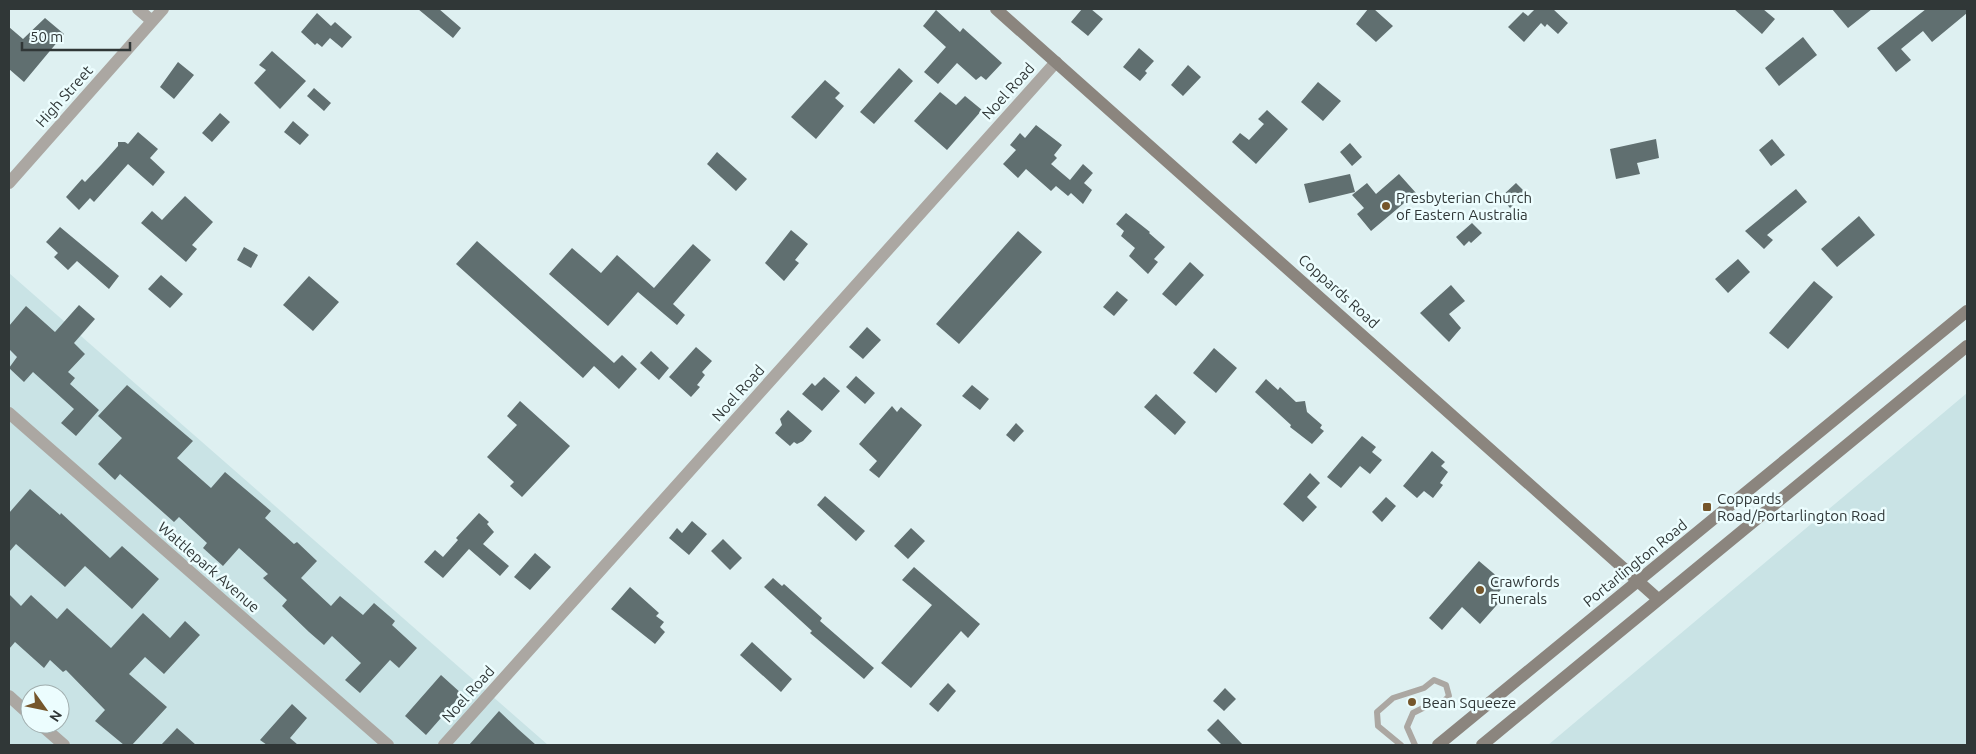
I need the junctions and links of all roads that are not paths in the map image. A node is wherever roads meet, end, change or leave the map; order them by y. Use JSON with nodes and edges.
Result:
{"nodes":[{"id":1,"x":138,"y":9,"type":"edge"},
{"id":2,"x":163,"y":9,"type":"edge"},
{"id":3,"x":996,"y":9,"type":"edge"},
{"id":4,"x":152,"y":21,"type":"junction"},
{"id":5,"x":1056,"y":62,"type":"junction"},
{"id":6,"x":9,"y":183,"type":"edge"},
{"id":7,"x":1967,"y":311,"type":"edge"},
{"id":8,"x":1967,"y":346,"type":"edge"},
{"id":9,"x":9,"y":413,"type":"edge"},
{"id":10,"x":1638,"y":581,"type":"junction"},
{"id":11,"x":1658,"y":599,"type":"junction"},
{"id":12,"x":9,"y":696,"type":"edge"},
{"id":13,"x":20,"y":706,"type":"edge"},
{"id":14,"x":51,"y":734,"type":"edge"},
{"id":15,"x":64,"y":745,"type":"edge"},
{"id":16,"x":388,"y":745,"type":"edge"},
{"id":17,"x":444,"y":745,"type":"edge"},
{"id":18,"x":1401,"y":745,"type":"edge"},
{"id":19,"x":1415,"y":745,"type":"edge"},
{"id":20,"x":1438,"y":745,"type":"edge"},
{"id":21,"x":1482,"y":745,"type":"edge"}],
"edges":[{"from":1,"to":4,"type":"street"},
{"from":2,"to":4,"type":"street","name":"High Street"},
{"from":3,"to":5,"type":"main road","name":"Coppards Road"},
{"from":4,"to":6,"type":"street","name":"High Street"},
{"from":5,"to":10,"type":"main road","name":"Coppards Road"},
{"from":5,"to":17,"type":"street","name":"Noel Road"},
{"from":7,"to":10,"type":"main road","name":"Portarlington Road"},
{"from":8,"to":11,"type":"main road"},
{"from":9,"to":16,"type":"street","name":"Wattlepark Avenue"},
{"from":10,"to":11,"type":"main road","name":"Coppards Road"},
{"from":10,"to":20,"type":"main road","name":"Portarlington Road"},
{"from":11,"to":21,"type":"main road"},
{"from":12,"to":13,"type":"street"},
{"from":14,"to":15,"type":"street"},
{"from":18,"to":19,"type":"lane"}]}
